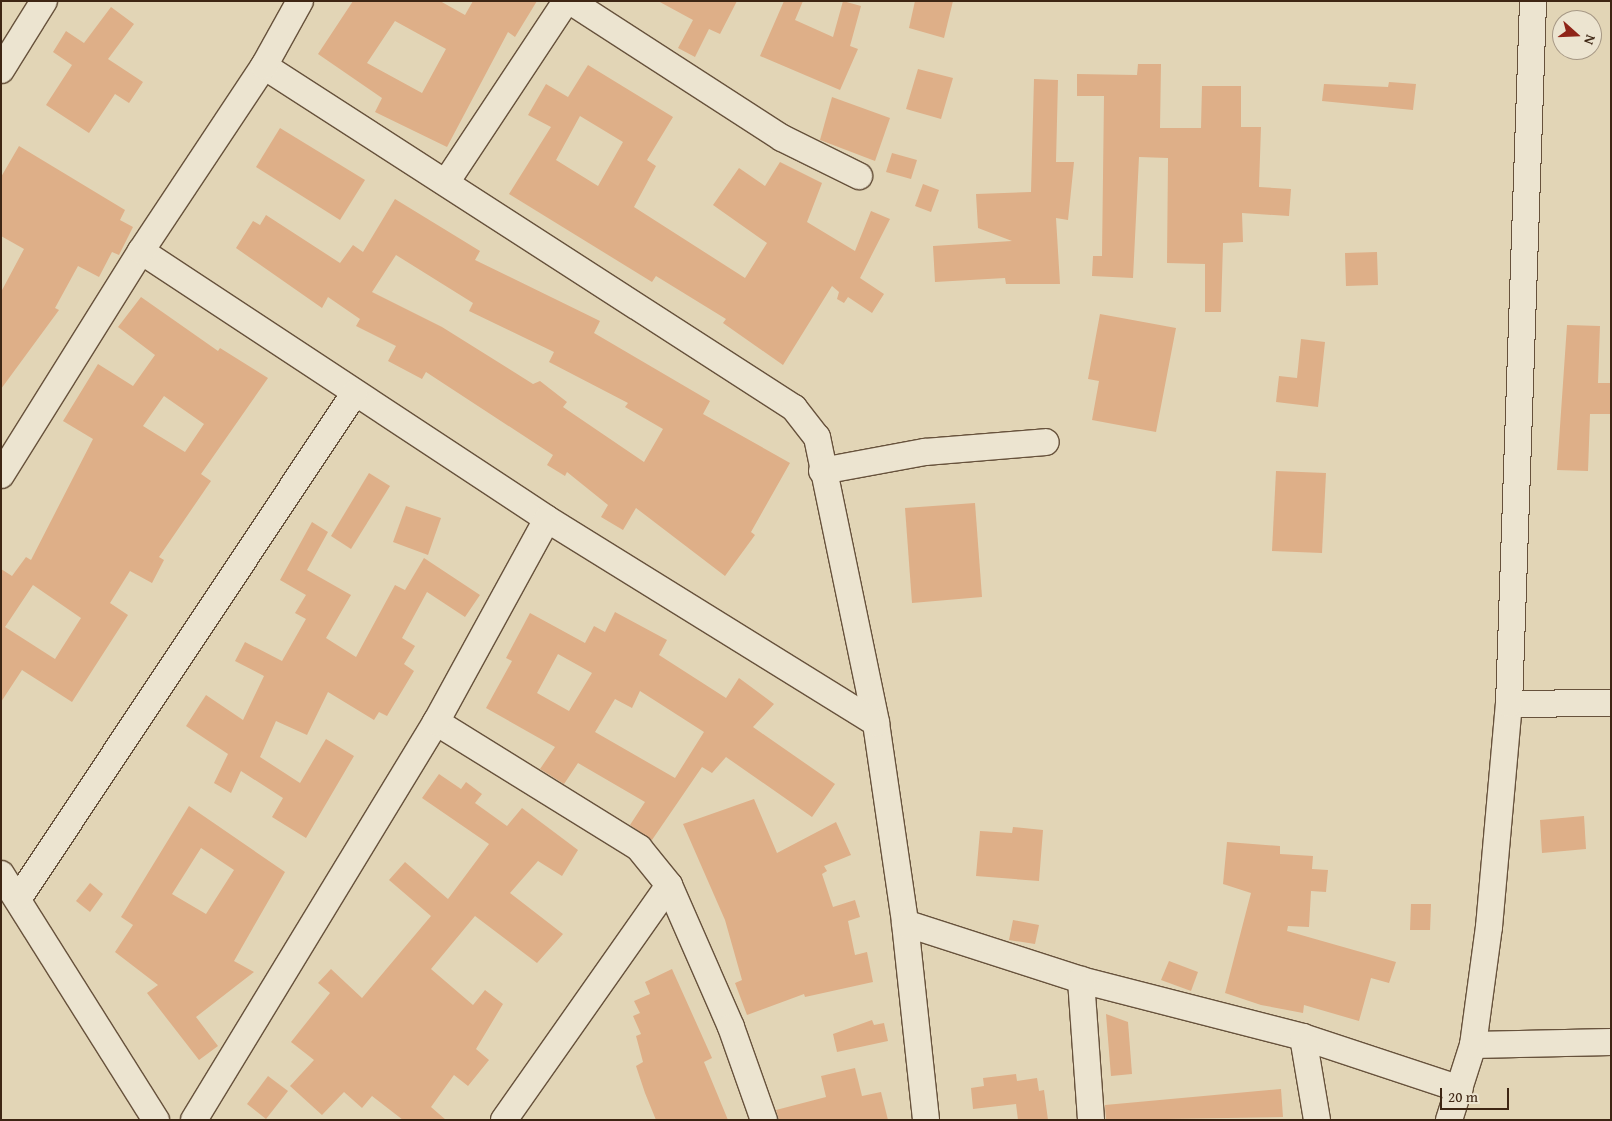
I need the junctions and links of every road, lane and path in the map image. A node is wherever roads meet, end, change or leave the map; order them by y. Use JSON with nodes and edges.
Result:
{"nodes":[{"id":1,"x":44,"y":1,"type":"edge"},
{"id":2,"x":300,"y":1,"type":"edge"},
{"id":3,"x":566,"y":1,"type":"edge"},
{"id":4,"x":570,"y":1,"type":"edge"},
{"id":5,"x":1533,"y":1,"type":"edge"},
{"id":6,"x":264,"y":66,"type":"junction"},
{"id":7,"x":1,"y":70,"type":"edge"},
{"id":8,"x":859,"y":176,"type":"dead end"},
{"id":9,"x":447,"y":181,"type":"junction"},
{"id":10,"x":141,"y":252,"type":"junction"},
{"id":11,"x":354,"y":394,"type":"junction"},
{"id":12,"x":1046,"y":442,"type":"dead end"},
{"id":13,"x":822,"y":471,"type":"junction"},
{"id":14,"x":1,"y":475,"type":"edge"},
{"id":15,"x":547,"y":519,"type":"junction"},
{"id":16,"x":1611,"y":703,"type":"edge"},
{"id":17,"x":1509,"y":704,"type":"junction"},
{"id":18,"x":436,"y":722,"type":"junction"},
{"id":19,"x":876,"y":723,"type":"junction"},
{"id":20,"x":1,"y":874,"type":"edge"},
{"id":21,"x":669,"y":885,"type":"junction"},
{"id":22,"x":18,"y":900,"type":"junction"},
{"id":23,"x":905,"y":922,"type":"junction"},
{"id":24,"x":1081,"y":980,"type":"junction"},
{"id":25,"x":1303,"y":1037,"type":"junction"},
{"id":26,"x":1611,"y":1042,"type":"edge"},
{"id":27,"x":1473,"y":1045,"type":"junction"},
{"id":28,"x":1460,"y":1089,"type":"junction"},
{"id":29,"x":156,"y":1120,"type":"edge"},
{"id":30,"x":194,"y":1120,"type":"edge"},
{"id":31,"x":504,"y":1120,"type":"edge"},
{"id":32,"x":764,"y":1120,"type":"edge"},
{"id":33,"x":926,"y":1120,"type":"edge"},
{"id":34,"x":1091,"y":1120,"type":"edge"},
{"id":35,"x":1317,"y":1120,"type":"edge"},
{"id":36,"x":1449,"y":1120,"type":"edge"}],
"edges":[{"from":1,"to":7,"type":"street"},
{"from":2,"to":6,"type":"street"},
{"from":3,"to":9,"type":"street"},
{"from":4,"to":8,"type":"street"},
{"from":5,"to":17,"type":"street"},
{"from":6,"to":9,"type":"street"},
{"from":6,"to":10,"type":"street"},
{"from":9,"to":13,"type":"street"},
{"from":10,"to":11,"type":"street"},
{"from":10,"to":14,"type":"street"},
{"from":11,"to":15,"type":"street"},
{"from":11,"to":22,"type":"street"},
{"from":12,"to":13,"type":"street"},
{"from":13,"to":19,"type":"street"},
{"from":15,"to":18,"type":"street"},
{"from":15,"to":19,"type":"street"},
{"from":16,"to":17,"type":"street"},
{"from":17,"to":27,"type":"street"},
{"from":18,"to":21,"type":"street"},
{"from":18,"to":30,"type":"street"},
{"from":19,"to":23,"type":"street"},
{"from":20,"to":22,"type":"street"},
{"from":21,"to":31,"type":"street"},
{"from":21,"to":32,"type":"street"},
{"from":22,"to":29,"type":"street"},
{"from":23,"to":24,"type":"street"},
{"from":23,"to":33,"type":"street"},
{"from":24,"to":25,"type":"street"},
{"from":24,"to":34,"type":"street"},
{"from":25,"to":28,"type":"street"},
{"from":25,"to":35,"type":"street"},
{"from":26,"to":27,"type":"street"},
{"from":27,"to":28,"type":"street"},
{"from":28,"to":36,"type":"street"}]}
